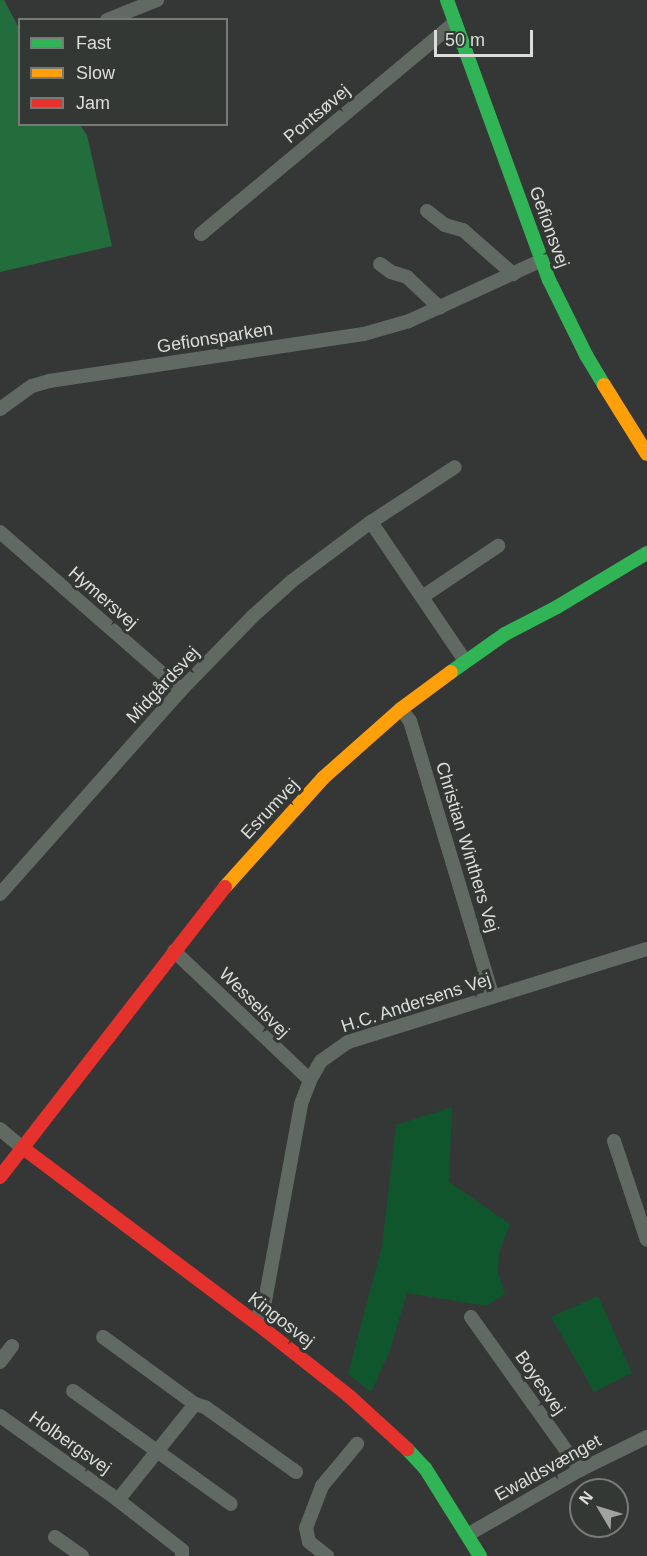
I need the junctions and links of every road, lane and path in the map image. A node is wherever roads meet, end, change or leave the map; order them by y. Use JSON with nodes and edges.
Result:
{"nodes":[{"id":1,"x":157,"y":0,"type":"edge"},
{"id":2,"x":447,"y":0,"type":"edge"},
{"id":3,"x":112,"y":18,"type":"edge"},
{"id":4,"x":455,"y":22,"type":"junction"},
{"id":5,"x":428,"y":212,"type":"dead end"},
{"id":6,"x":201,"y":234,"type":"dead end"},
{"id":7,"x":542,"y":260,"type":"junction"},
{"id":8,"x":380,"y":264,"type":"dead end"},
{"id":9,"x":513,"y":274,"type":"junction"},
{"id":10,"x":440,"y":308,"type":"junction"},
{"id":11,"x":0,"y":409,"type":"edge"},
{"id":12,"x":647,"y":454,"type":"edge"},
{"id":13,"x":455,"y":467,"type":"dead end"},
{"id":14,"x":371,"y":522,"type":"junction"},
{"id":15,"x":0,"y":532,"type":"edge"},
{"id":16,"x":498,"y":546,"type":"dead end"},
{"id":17,"x":647,"y":553,"type":"edge"},
{"id":18,"x":422,"y":597,"type":"junction"},
{"id":19,"x":465,"y":660,"type":"junction"},
{"id":20,"x":182,"y":690,"type":"junction"},
{"id":21,"x":401,"y":709,"type":"junction"},
{"id":22,"x":0,"y":894,"type":"edge"},
{"id":23,"x":647,"y":950,"type":"edge"},
{"id":24,"x":174,"y":951,"type":"junction"},
{"id":25,"x":494,"y":997,"type":"junction"},
{"id":26,"x":310,"y":1080,"type":"junction"},
{"id":27,"x":0,"y":1129,"type":"edge"},
{"id":28,"x":614,"y":1141,"type":"dead end"},
{"id":29,"x":23,"y":1148,"type":"junction"},
{"id":30,"x":0,"y":1177,"type":"edge"},
{"id":31,"x":647,"y":1240,"type":"edge"},
{"id":32,"x":471,"y":1317,"type":"dead end"},
{"id":33,"x":255,"y":1322,"type":"junction"},
{"id":34,"x":103,"y":1337,"type":"dead end"},
{"id":35,"x":12,"y":1346,"type":"dead end"},
{"id":36,"x":0,"y":1362,"type":"edge"},
{"id":37,"x":74,"y":1391,"type":"dead end"},
{"id":38,"x":195,"y":1404,"type":"junction"},
{"id":39,"x":0,"y":1416,"type":"edge"},
{"id":40,"x":647,"y":1437,"type":"edge"},
{"id":41,"x":357,"y":1444,"type":"dead end"},
{"id":42,"x":157,"y":1451,"type":"junction"},
{"id":43,"x":580,"y":1470,"type":"junction"},
{"id":44,"x":296,"y":1472,"type":"dead end"},
{"id":45,"x":118,"y":1500,"type":"junction"},
{"id":46,"x":231,"y":1504,"type":"dead end"},
{"id":47,"x":469,"y":1534,"type":"junction"},
{"id":48,"x":55,"y":1536,"type":"dead end"},
{"id":49,"x":82,"y":1556,"type":"edge"},
{"id":50,"x":182,"y":1556,"type":"edge"},
{"id":51,"x":327,"y":1556,"type":"edge"},
{"id":52,"x":480,"y":1556,"type":"edge"}],
"edges":[{"from":1,"to":3,"type":"street"},
{"from":2,"to":4,"type":"main road","name":"Gefionsvej"},
{"from":4,"to":6,"type":"street","name":"Pontsøvej"},
{"from":4,"to":7,"type":"main road","name":"Gefionsvej"},
{"from":5,"to":9,"type":"street"},
{"from":7,"to":9,"type":"street","name":"Gefionsparken"},
{"from":7,"to":12,"type":"main road","name":"Gefionsvej"},
{"from":8,"to":10,"type":"street"},
{"from":9,"to":10,"type":"street","name":"Gefionsparken"},
{"from":10,"to":11,"type":"street","name":"Gefionsparken"},
{"from":13,"to":14,"type":"street","name":"Midgårdsvej"},
{"from":14,"to":18,"type":"street"},
{"from":14,"to":20,"type":"street","name":"Midgårdsvej"},
{"from":15,"to":20,"type":"street","name":"Hymersvej"},
{"from":16,"to":18,"type":"street"},
{"from":17,"to":19,"type":"main road","name":"Esrumvej"},
{"from":18,"to":19,"type":"street"},
{"from":19,"to":21,"type":"main road","name":"Esrumvej"},
{"from":20,"to":22,"type":"street","name":"Midgårdsvej"},
{"from":21,"to":24,"type":"main road","name":"Esrumvej"},
{"from":21,"to":25,"type":"street","name":"Christian Winthers Vej"},
{"from":23,"to":25,"type":"street","name":"H.C. Andersens Vej"},
{"from":24,"to":26,"type":"street","name":"Wesselsvej"},
{"from":24,"to":29,"type":"main road","name":"Esrumvej"},
{"from":25,"to":26,"type":"street","name":"H.C. Andersens Vej"},
{"from":26,"to":33,"type":"street","name":"H.C. Andersens Vej"},
{"from":27,"to":29,"type":"street"},
{"from":28,"to":31,"type":"street"},
{"from":29,"to":30,"type":"main road","name":"Esrumvej"},
{"from":29,"to":33,"type":"main road","name":"Kingosvej"},
{"from":32,"to":43,"type":"street","name":"Boyesvej"},
{"from":33,"to":47,"type":"main road","name":"Kingosvej"},
{"from":34,"to":38,"type":"street"},
{"from":35,"to":36,"type":"street"},
{"from":37,"to":42,"type":"street"},
{"from":38,"to":42,"type":"street","name":"Holbergsvej"},
{"from":38,"to":44,"type":"street"},
{"from":39,"to":45,"type":"street","name":"Holbergsvej"},
{"from":40,"to":43,"type":"street","name":"Ewaldsvænget"},
{"from":41,"to":51,"type":"street"},
{"from":42,"to":45,"type":"street","name":"Holbergsvej"},
{"from":42,"to":46,"type":"street"},
{"from":43,"to":47,"type":"street","name":"Ewaldsvænget"},
{"from":45,"to":50,"type":"street","name":"Holbergsvej"},
{"from":47,"to":52,"type":"main road","name":"Kingosvej"},
{"from":48,"to":49,"type":"street"}]}
